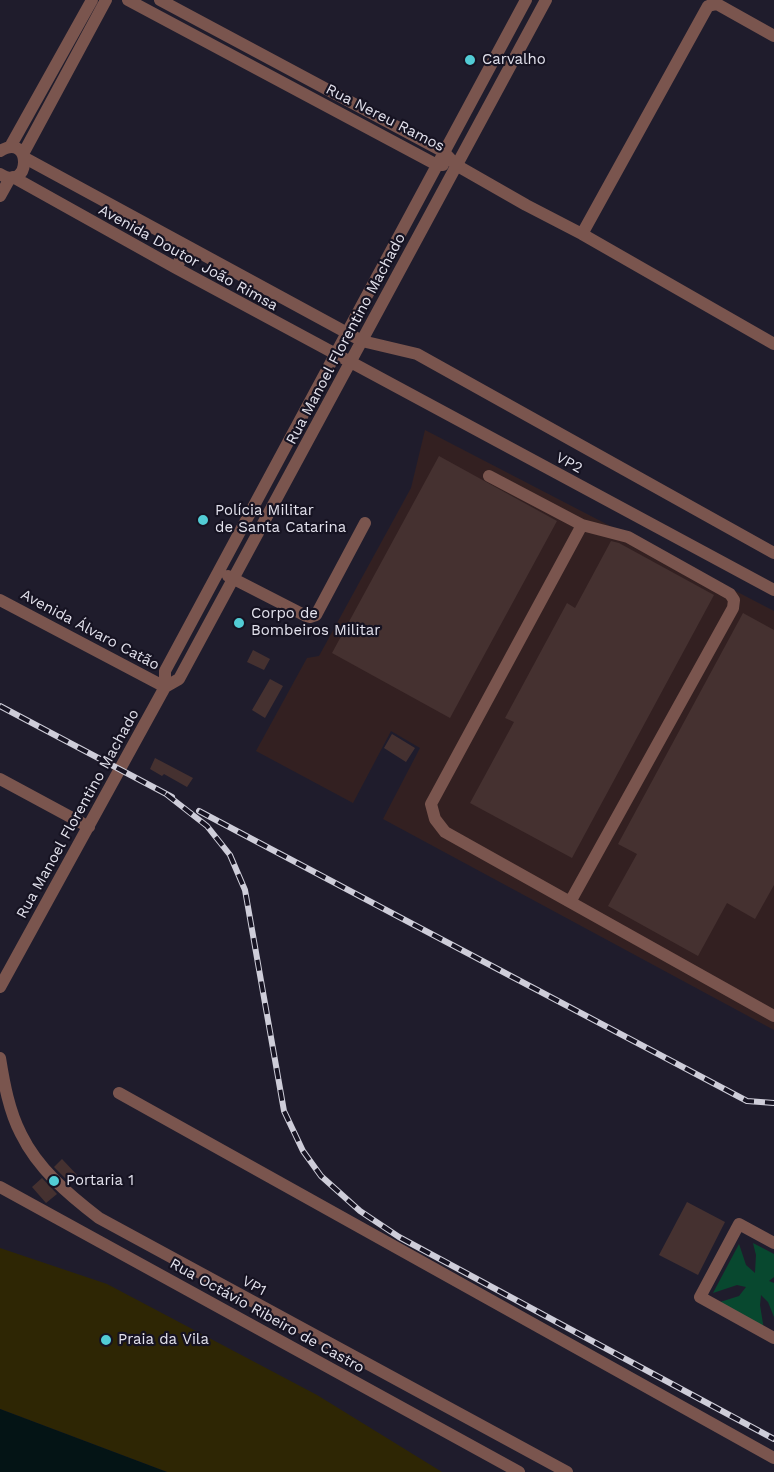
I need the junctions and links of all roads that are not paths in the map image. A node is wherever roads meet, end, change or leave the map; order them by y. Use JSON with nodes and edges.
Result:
{"nodes":[{"id":1,"x":92,"y":0,"type":"edge"},
{"id":2,"x":106,"y":0,"type":"edge"},
{"id":3,"x":128,"y":0,"type":"edge"},
{"id":4,"x":160,"y":0,"type":"edge"},
{"id":5,"x":526,"y":0,"type":"edge"},
{"id":6,"x":546,"y":0,"type":"edge"},
{"id":7,"x":183,"y":12,"type":"junction"},
{"id":8,"x":177,"y":26,"type":"junction"},
{"id":9,"x":774,"y":36,"type":"edge"},
{"id":10,"x":278,"y":63,"type":"junction"},
{"id":11,"x":62,"y":70,"type":"junction"},
{"id":12,"x":271,"y":76,"type":"junction"},
{"id":13,"x":4,"y":147,"type":"edge"},
{"id":14,"x":444,"y":152,"type":"junction"},
{"id":15,"x":24,"y":156,"type":"junction"},
{"id":16,"x":437,"y":165,"type":"junction"},
{"id":17,"x":456,"y":165,"type":"junction"},
{"id":18,"x":8,"y":176,"type":"edge"},
{"id":19,"x":0,"y":196,"type":"edge"},
{"id":20,"x":582,"y":234,"type":"junction"},
{"id":21,"x":187,"y":246,"type":"junction"},
{"id":22,"x":176,"y":268,"type":"junction"},
{"id":23,"x":347,"y":333,"type":"junction"},
{"id":24,"x":362,"y":341,"type":"junction"},
{"id":25,"x":774,"y":344,"type":"edge"},
{"id":26,"x":335,"y":355,"type":"junction"},
{"id":27,"x":350,"y":363,"type":"junction"},
{"id":28,"x":489,"y":476,"type":"dead end"},
{"id":29,"x":245,"y":522,"type":"junction"},
{"id":30,"x":365,"y":523,"type":"dead end"},
{"id":31,"x":582,"y":525,"type":"junction"},
{"id":32,"x":260,"y":530,"type":"junction"},
{"id":33,"x":774,"y":554,"type":"edge"},
{"id":34,"x":219,"y":572,"type":"junction"},
{"id":35,"x":234,"y":578,"type":"junction"},
{"id":36,"x":774,"y":590,"type":"edge"},
{"id":37,"x":0,"y":600,"type":"edge"},
{"id":38,"x":165,"y":687,"type":"junction"},
{"id":39,"x":0,"y":779,"type":"edge"},
{"id":40,"x":89,"y":826,"type":"junction"},
{"id":41,"x":570,"y":902,"type":"junction"},
{"id":42,"x":0,"y":987,"type":"edge"},
{"id":43,"x":774,"y":1016,"type":"edge"},
{"id":44,"x":0,"y":1058,"type":"edge"},
{"id":45,"x":119,"y":1093,"type":"dead end"},
{"id":46,"x":0,"y":1187,"type":"edge"},
{"id":47,"x":774,"y":1243,"type":"edge"},
{"id":48,"x":774,"y":1338,"type":"edge"},
{"id":49,"x":774,"y":1458,"type":"edge"},
{"id":50,"x":519,"y":1472,"type":"edge"},
{"id":51,"x":567,"y":1472,"type":"edge"}],
"edges":[{"from":1,"to":11,"type":"street"},
{"from":2,"to":11,"type":"street"},
{"from":3,"to":8,"type":"street","name":"Rua Nereu Ramos"},
{"from":4,"to":7,"type":"street","name":"Rua Nereu Ramos"},
{"from":5,"to":14,"type":"street","name":"Rua Manoel Florentino Machado"},
{"from":6,"to":17,"type":"street","name":"Rua Manoel Florentino Machado"},
{"from":7,"to":8,"type":"street"},
{"from":7,"to":10,"type":"street","name":"Rua Nereu Ramos"},
{"from":8,"to":12,"type":"street","name":"Rua Nereu Ramos"},
{"from":9,"to":20,"type":"street"},
{"from":10,"to":12,"type":"street"},
{"from":10,"to":14,"type":"street","name":"Rua Nereu Ramos"},
{"from":11,"to":13,"type":"street"},
{"from":11,"to":15,"type":"street"},
{"from":12,"to":16,"type":"street","name":"Rua Nereu Ramos"},
{"from":13,"to":15,"type":"street","name":"Avenida Doutor João Rimsa"},
{"from":14,"to":16,"type":"street","name":"Rua Manoel Florentino Machado"},
{"from":14,"to":17,"type":"street","name":"Rua Nereu Ramos"},
{"from":15,"to":18,"type":"street"},
{"from":15,"to":21,"type":"street","name":"Avenida Doutor João Rimsa"},
{"from":16,"to":17,"type":"street","name":"Rua Nereu Ramos"},
{"from":16,"to":23,"type":"street","name":"Rua Manoel Florentino Machado"},
{"from":17,"to":20,"type":"street"},
{"from":17,"to":24,"type":"street","name":"Rua Manoel Florentino Machado"},
{"from":18,"to":19,"type":"street"},
{"from":18,"to":22,"type":"street","name":"Avenida Doutor João Rimsa"},
{"from":20,"to":25,"type":"street"},
{"from":21,"to":22,"type":"street"},
{"from":21,"to":23,"type":"street","name":"Avenida Doutor João Rimsa"},
{"from":22,"to":26,"type":"street","name":"Avenida Doutor João Rimsa"},
{"from":23,"to":24,"type":"street","name":"Avenida Doutor João Rimsa"},
{"from":23,"to":26,"type":"street","name":"Rua Manoel Florentino Machado"},
{"from":24,"to":27,"type":"street","name":"Rua Manoel Florentino Machado"},
{"from":24,"to":33,"type":"street","name":"Avenida Doutor João Rimsa"},
{"from":26,"to":27,"type":"street","name":"Avenida Doutor João Rimsa"},
{"from":26,"to":29,"type":"street","name":"Rua Manoel Florentino Machado"},
{"from":27,"to":32,"type":"street","name":"Rua Manoel Florentino Machado"},
{"from":27,"to":36,"type":"street","name":"VP2"},
{"from":28,"to":31,"type":"street"},
{"from":29,"to":32,"type":"street"},
{"from":29,"to":34,"type":"street","name":"Rua Manoel Florentino Machado"},
{"from":30,"to":35,"type":"street"},
{"from":31,"to":41,"type":"street"},
{"from":31,"to":41,"type":"street"},
{"from":32,"to":35,"type":"street","name":"Rua Manoel Florentino Machado"},
{"from":34,"to":35,"type":"street"},
{"from":34,"to":38,"type":"street","name":"Rua Manoel Florentino Machado"},
{"from":35,"to":38,"type":"street","name":"Rua Manoel Florentino Machado"},
{"from":37,"to":38,"type":"street","name":"Avenida Álvaro Catão"},
{"from":38,"to":40,"type":"street","name":"Rua Manoel Florentino Machado"},
{"from":39,"to":40,"type":"street"},
{"from":40,"to":42,"type":"street","name":"Rua Manoel Florentino Machado"},
{"from":41,"to":43,"type":"street"},
{"from":44,"to":51,"type":"street","name":"VP1"},
{"from":45,"to":49,"type":"street"},
{"from":46,"to":50,"type":"street","name":"Rua Octávio Ribeiro de Castro"},
{"from":47,"to":48,"type":"street"}]}
